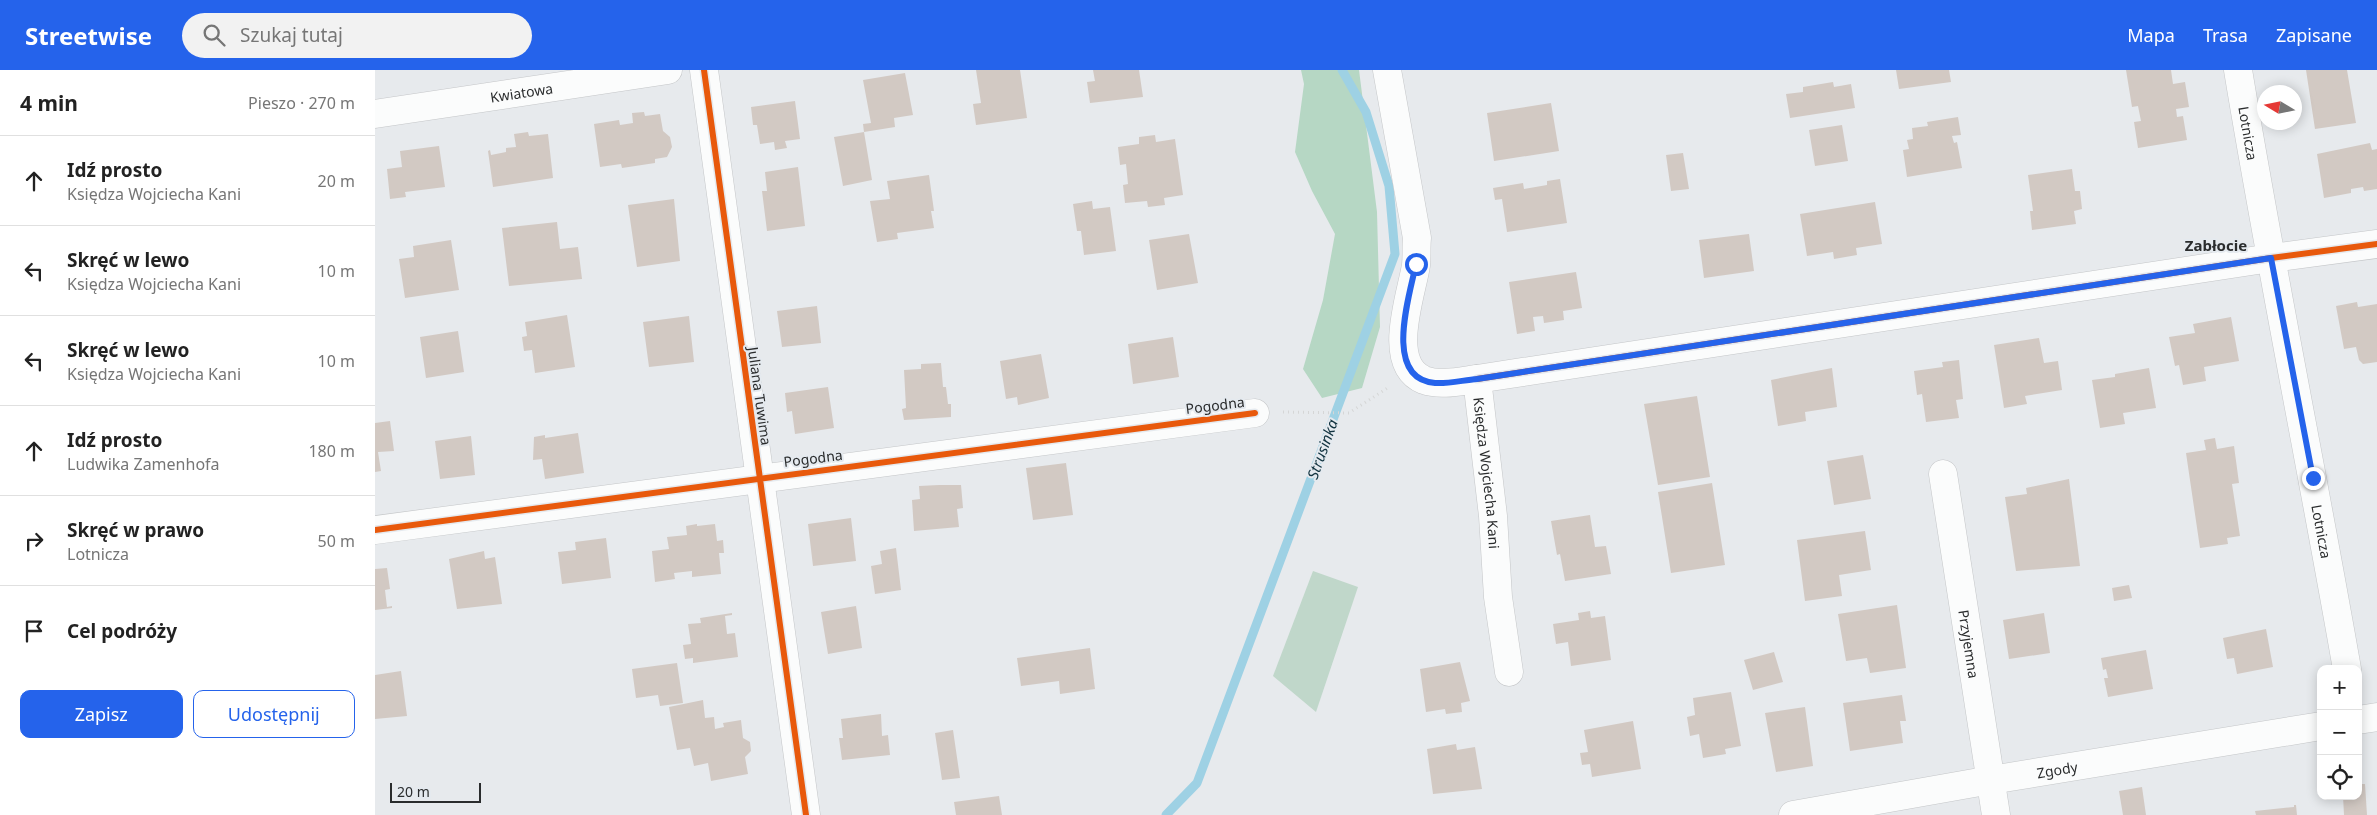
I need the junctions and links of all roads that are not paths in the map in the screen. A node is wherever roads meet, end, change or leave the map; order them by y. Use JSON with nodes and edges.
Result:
{"nodes":[{"id":1,"x":668,"y":70,"type":"edge"},
{"id":2,"x":704,"y":70,"type":"edge"},
{"id":3,"x":1387,"y":70,"type":"edge"},
{"id":4,"x":2238,"y":70,"type":"edge"},
{"id":5,"x":375,"y":114,"type":"edge"},
{"id":6,"x":2377,"y":244,"type":"edge"},
{"id":7,"x":2271,"y":258,"type":"junction"},
{"id":8,"x":1477,"y":379,"type":"junction"},
{"id":9,"x":1255,"y":413,"type":"dead end"},
{"id":10,"x":1943,"y":474,"type":"dead end"},
{"id":11,"x":759,"y":478,"type":"junction"},
{"id":12,"x":375,"y":530,"type":"edge"},
{"id":13,"x":2346,"y":665,"type":"edge"},
{"id":14,"x":1509,"y":672,"type":"dead end"},
{"id":15,"x":2377,"y":717,"type":"edge"},
{"id":16,"x":2362,"y":719,"type":"edge"},
{"id":17,"x":2317,"y":727,"type":"edge"},
{"id":18,"x":1991,"y":780,"type":"junction"},
{"id":19,"x":806,"y":815,"type":"edge"},
{"id":20,"x":1793,"y":815,"type":"edge"},
{"id":21,"x":1996,"y":815,"type":"edge"}],
"edges":[{"from":1,"to":5,"type":"street","name":"Kwiatowa"},
{"from":2,"to":11,"type":"street","name":"Juliana Tuwima"},
{"from":3,"to":8,"type":"street","name":"Księdza Wojciecha Kani"},
{"from":4,"to":7,"type":"street","name":"Lotnicza"},
{"from":6,"to":7,"type":"street"},
{"from":7,"to":8,"type":"street"},
{"from":7,"to":13,"type":"street","name":"Lotnicza"},
{"from":8,"to":14,"type":"street","name":"Księdza Wojciecha Kani"},
{"from":9,"to":11,"type":"street","name":"Pogodna"},
{"from":10,"to":18,"type":"street","name":"Przyjemna"},
{"from":11,"to":12,"type":"street","name":"Pogodna"},
{"from":11,"to":19,"type":"street","name":"Juliana Tuwima"},
{"from":15,"to":16,"type":"street"},
{"from":17,"to":18,"type":"street","name":"Zgody"},
{"from":18,"to":20,"type":"street","name":"Zgody"},
{"from":18,"to":21,"type":"street","name":"Przyjemna"}]}
